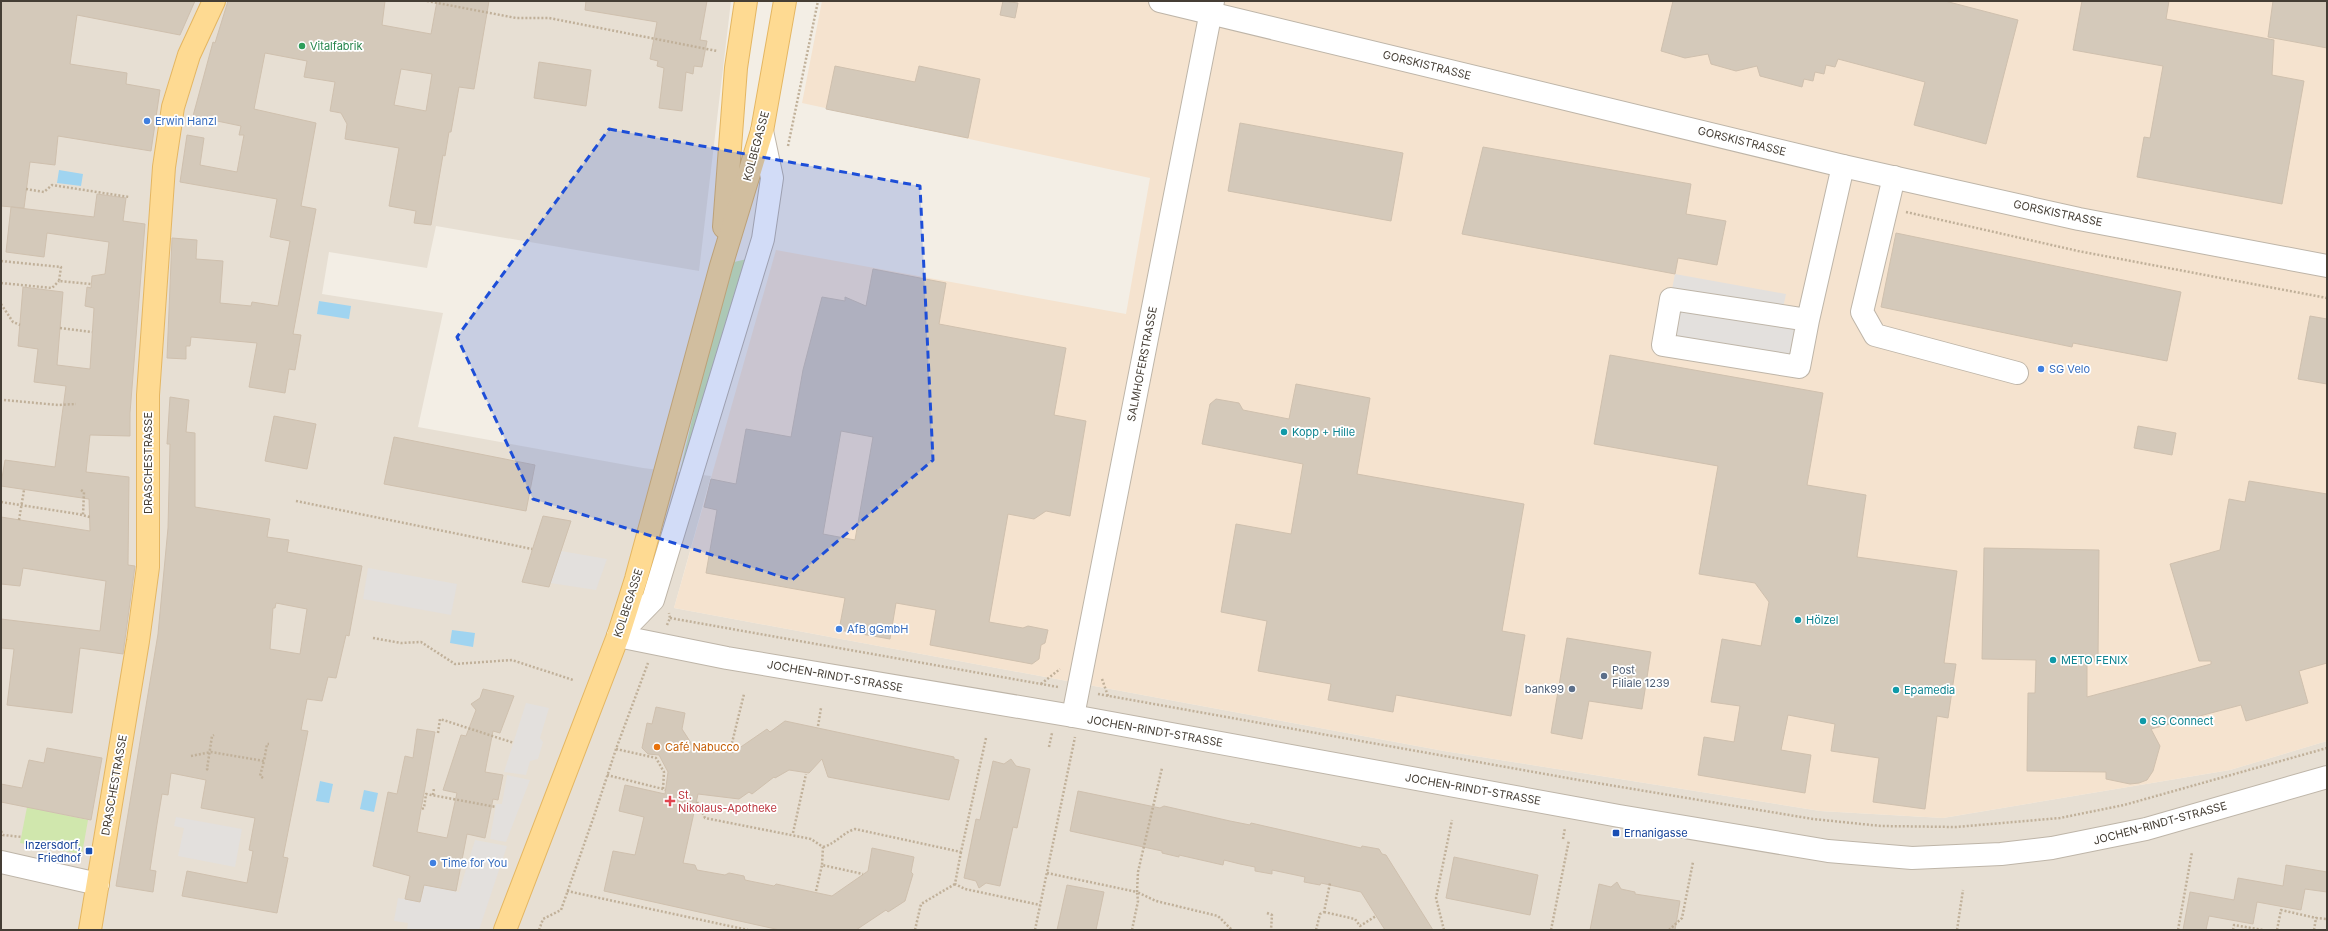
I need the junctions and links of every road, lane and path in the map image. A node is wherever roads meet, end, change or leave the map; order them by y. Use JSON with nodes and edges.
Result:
{"nodes":[{"id":1,"x":214,"y":1,"type":"edge"},
{"id":2,"x":427,"y":1,"type":"edge"},
{"id":3,"x":746,"y":1,"type":"edge"},
{"id":4,"x":785,"y":1,"type":"edge"},
{"id":5,"x":1160,"y":1,"type":"edge"},
{"id":6,"x":1212,"y":7,"type":"edge"},
{"id":7,"x":720,"y":52,"type":"dead end"},
{"id":8,"x":762,"y":131,"type":"junction"},
{"id":9,"x":1843,"y":166,"type":"junction"},
{"id":10,"x":1894,"y":177,"type":"junction"},
{"id":11,"x":26,"y":189,"type":"dead end"},
{"id":12,"x":93,"y":192,"type":"junction"},
{"id":13,"x":129,"y":196,"type":"dead end"},
{"id":14,"x":97,"y":197,"type":"dead end"},
{"id":15,"x":1887,"y":207,"type":"junction"},
{"id":16,"x":1,"y":261,"type":"edge"},
{"id":17,"x":721,"y":266,"type":"junction"},
{"id":18,"x":2327,"y":266,"type":"edge"},
{"id":19,"x":59,"y":281,"type":"junction"},
{"id":20,"x":1,"y":284,"type":"edge"},
{"id":21,"x":91,"y":284,"type":"dead end"},
{"id":22,"x":2327,"y":298,"type":"edge"},
{"id":23,"x":1,"y":304,"type":"edge"},
{"id":24,"x":1808,"y":320,"type":"junction"},
{"id":25,"x":20,"y":325,"type":"dead end"},
{"id":26,"x":60,"y":328,"type":"dead end"},
{"id":27,"x":92,"y":332,"type":"dead end"},
{"id":28,"x":2016,"y":373,"type":"dead end"},
{"id":29,"x":4,"y":400,"type":"dead end"},
{"id":30,"x":76,"y":404,"type":"dead end"},
{"id":31,"x":24,"y":490,"type":"dead end"},
{"id":32,"x":81,"y":490,"type":"dead end"},
{"id":33,"x":296,"y":501,"type":"dead end"},
{"id":34,"x":1,"y":502,"type":"edge"},
{"id":35,"x":22,"y":505,"type":"junction"},
{"id":36,"x":83,"y":515,"type":"junction"},
{"id":37,"x":90,"y":517,"type":"dead end"},
{"id":38,"x":19,"y":520,"type":"dead end"},
{"id":39,"x":532,"y":549,"type":"dead end"},
{"id":40,"x":670,"y":618,"type":"dead end"},
{"id":41,"x":618,"y":636,"type":"junction"},
{"id":42,"x":373,"y":638,"type":"dead end"},
{"id":43,"x":650,"y":659,"type":"dead end"},
{"id":44,"x":573,"y":680,"type":"dead end"},
{"id":45,"x":1078,"y":690,"type":"junction"},
{"id":46,"x":744,"y":694,"type":"dead end"},
{"id":47,"x":821,"y":708,"type":"dead end"},
{"id":48,"x":1073,"y":716,"type":"junction"},
{"id":49,"x":818,"y":726,"type":"dead end"},
{"id":50,"x":438,"y":733,"type":"dead end"},
{"id":51,"x":214,"y":735,"type":"dead end"},
{"id":52,"x":986,"y":738,"type":"dead end"},
{"id":53,"x":514,"y":743,"type":"dead end"},
{"id":54,"x":270,"y":744,"type":"dead end"},
{"id":55,"x":2327,"y":748,"type":"edge"},
{"id":56,"x":616,"y":749,"type":"junction"},
{"id":57,"x":730,"y":751,"type":"dead end"},
{"id":58,"x":210,"y":752,"type":"junction"},
{"id":59,"x":1072,"y":752,"type":"dead end"},
{"id":60,"x":191,"y":756,"type":"dead end"},
{"id":61,"x":264,"y":761,"type":"junction"},
{"id":62,"x":1162,"y":768,"type":"dead end"},
{"id":63,"x":208,"y":770,"type":"dead end"},
{"id":64,"x":806,"y":774,"type":"dead end"},
{"id":65,"x":607,"y":775,"type":"junction"},
{"id":66,"x":2327,"y":777,"type":"edge"},
{"id":67,"x":263,"y":778,"type":"dead end"},
{"id":68,"x":434,"y":788,"type":"dead end"},
{"id":69,"x":433,"y":795,"type":"junction"},
{"id":70,"x":697,"y":802,"type":"dead end"},
{"id":71,"x":496,"y":807,"type":"dead end"},
{"id":72,"x":422,"y":809,"type":"dead end"},
{"id":73,"x":1452,"y":820,"type":"dead end"},
{"id":74,"x":1566,"y":826,"type":"dead end"},
{"id":75,"x":1,"y":832,"type":"edge"},
{"id":76,"x":793,"y":833,"type":"junction"},
{"id":77,"x":22,"y":837,"type":"dead end"},
{"id":78,"x":1564,"y":839,"type":"dead end"},
{"id":79,"x":1570,"y":840,"type":"dead end"},
{"id":80,"x":823,"y":847,"type":"junction"},
{"id":81,"x":961,"y":852,"type":"junction"},
{"id":82,"x":2192,"y":852,"type":"dead end"},
{"id":83,"x":1,"y":862,"type":"edge"},
{"id":84,"x":1693,"y":862,"type":"dead end"},
{"id":85,"x":822,"y":865,"type":"junction"},
{"id":86,"x":1047,"y":873,"type":"junction"},
{"id":87,"x":863,"y":874,"type":"dead end"},
{"id":88,"x":1330,"y":882,"type":"dead end"},
{"id":89,"x":98,"y":884,"type":"junction"},
{"id":90,"x":955,"y":884,"type":"junction"},
{"id":91,"x":1963,"y":890,"type":"dead end"},
{"id":92,"x":568,"y":891,"type":"junction"},
{"id":93,"x":816,"y":892,"type":"dead end"},
{"id":94,"x":1138,"y":892,"type":"junction"},
{"id":95,"x":1040,"y":904,"type":"junction"},
{"id":96,"x":1324,"y":912,"type":"junction"},
{"id":97,"x":1267,"y":913,"type":"dead end"},
{"id":98,"x":1376,"y":916,"type":"dead end"},
{"id":99,"x":2316,"y":918,"type":"junction"},
{"id":100,"x":2327,"y":919,"type":"edge"},
{"id":101,"x":1231,"y":929,"type":"edge"},
{"id":102,"x":90,"y":930,"type":"edge"},
{"id":103,"x":505,"y":930,"type":"edge"},
{"id":104,"x":539,"y":930,"type":"edge"},
{"id":105,"x":748,"y":930,"type":"edge"},
{"id":106,"x":916,"y":930,"type":"edge"},
{"id":107,"x":1035,"y":930,"type":"edge"},
{"id":108,"x":1132,"y":930,"type":"edge"},
{"id":109,"x":1271,"y":930,"type":"edge"},
{"id":110,"x":1316,"y":930,"type":"edge"},
{"id":111,"x":1444,"y":930,"type":"edge"},
{"id":112,"x":1551,"y":930,"type":"edge"},
{"id":113,"x":1670,"y":930,"type":"edge"},
{"id":114,"x":1957,"y":930,"type":"edge"},
{"id":115,"x":2178,"y":930,"type":"edge"},
{"id":116,"x":2233,"y":930,"type":"edge"},
{"id":117,"x":2263,"y":930,"type":"edge"},
{"id":118,"x":2277,"y":930,"type":"edge"},
{"id":119,"x":2314,"y":930,"type":"edge"}],
"edges":[{"from":1,"to":89,"type":"main road","name":"DRASCHESTRASSE"},
{"from":2,"to":7,"type":"path"},
{"from":3,"to":17,"type":"main road","name":"KOLBEGASSE"},
{"from":4,"to":8,"type":"main road","name":"KOLBEGASSE"},
{"from":5,"to":6,"type":"street","name":"GORSKISTRASSE"},
{"from":6,"to":9,"type":"street","name":"GORSKISTRASSE"},
{"from":6,"to":45,"type":"street","name":"SALMHOFERSTRASSE"},
{"from":8,"to":17,"type":"main road","name":"KOLBEGASSE"},
{"from":8,"to":41,"type":"street"},
{"from":9,"to":10,"type":"street","name":"GORSKISTRASSE"},
{"from":9,"to":24,"type":"street"},
{"from":10,"to":15,"type":"street"},
{"from":10,"to":18,"type":"street","name":"GORSKISTRASSE"},
{"from":11,"to":12,"type":"path"},
{"from":12,"to":13,"type":"path"},
{"from":12,"to":14,"type":"path"},
{"from":15,"to":22,"type":"path"},
{"from":15,"to":28,"type":"street"},
{"from":16,"to":19,"type":"path"},
{"from":17,"to":41,"type":"main road","name":"KOLBEGASSE"},
{"from":19,"to":20,"type":"path"},
{"from":19,"to":21,"type":"path"},
{"from":23,"to":25,"type":"path"},
{"from":24,"to":24,"type":"street"},
{"from":26,"to":27,"type":"path"},
{"from":29,"to":30,"type":"path"},
{"from":31,"to":35,"type":"path"},
{"from":32,"to":36,"type":"path"},
{"from":33,"to":39,"type":"path"},
{"from":34,"to":35,"type":"path"},
{"from":35,"to":36,"type":"path"},
{"from":35,"to":38,"type":"path"},
{"from":36,"to":37,"type":"path"},
{"from":40,"to":45,"type":"path"},
{"from":41,"to":48,"type":"street","name":"JOCHEN-RINDT-STRASSE"},
{"from":41,"to":103,"type":"main road","name":"KOLBEGASSE"},
{"from":42,"to":44,"type":"path"},
{"from":43,"to":56,"type":"path"},
{"from":45,"to":48,"type":"street","name":"SALMHOFERSTRASSE"},
{"from":45,"to":55,"type":"path"},
{"from":46,"to":57,"type":"path"},
{"from":47,"to":49,"type":"path"},
{"from":48,"to":66,"type":"street","name":"JOCHEN-RINDT-STRASSE"},
{"from":50,"to":53,"type":"path"},
{"from":51,"to":58,"type":"path"},
{"from":52,"to":81,"type":"path"},
{"from":54,"to":61,"type":"path"},
{"from":56,"to":65,"type":"path"},
{"from":56,"to":65,"type":"path"},
{"from":58,"to":60,"type":"path"},
{"from":58,"to":61,"type":"path"},
{"from":58,"to":63,"type":"path"},
{"from":59,"to":86,"type":"path"},
{"from":61,"to":67,"type":"path"},
{"from":62,"to":94,"type":"path"},
{"from":64,"to":76,"type":"path"},
{"from":65,"to":92,"type":"path"},
{"from":68,"to":69,"type":"path"},
{"from":69,"to":71,"type":"path"},
{"from":69,"to":72,"type":"path"},
{"from":70,"to":76,"type":"path"},
{"from":73,"to":111,"type":"path"},
{"from":74,"to":78,"type":"path"},
{"from":75,"to":77,"type":"path"},
{"from":76,"to":80,"type":"path"},
{"from":79,"to":112,"type":"path"},
{"from":80,"to":81,"type":"path"},
{"from":80,"to":85,"type":"path"},
{"from":81,"to":90,"type":"path"},
{"from":82,"to":115,"type":"path"},
{"from":83,"to":89,"type":"street"},
{"from":84,"to":113,"type":"path"},
{"from":85,"to":87,"type":"path"},
{"from":85,"to":93,"type":"path"},
{"from":86,"to":94,"type":"path"},
{"from":86,"to":95,"type":"path"},
{"from":88,"to":96,"type":"path"},
{"from":89,"to":102,"type":"main road","name":"DRASCHESTRASSE"},
{"from":90,"to":95,"type":"path"},
{"from":90,"to":106,"type":"path"},
{"from":91,"to":114,"type":"path"},
{"from":92,"to":104,"type":"path"},
{"from":92,"to":105,"type":"path"},
{"from":94,"to":101,"type":"path"},
{"from":94,"to":108,"type":"path"},
{"from":95,"to":107,"type":"path"},
{"from":96,"to":98,"type":"path"},
{"from":96,"to":110,"type":"path"},
{"from":97,"to":109,"type":"path"},
{"from":99,"to":100,"type":"path"},
{"from":99,"to":118,"type":"path"},
{"from":99,"to":119,"type":"path"},
{"from":116,"to":117,"type":"path"}]}
